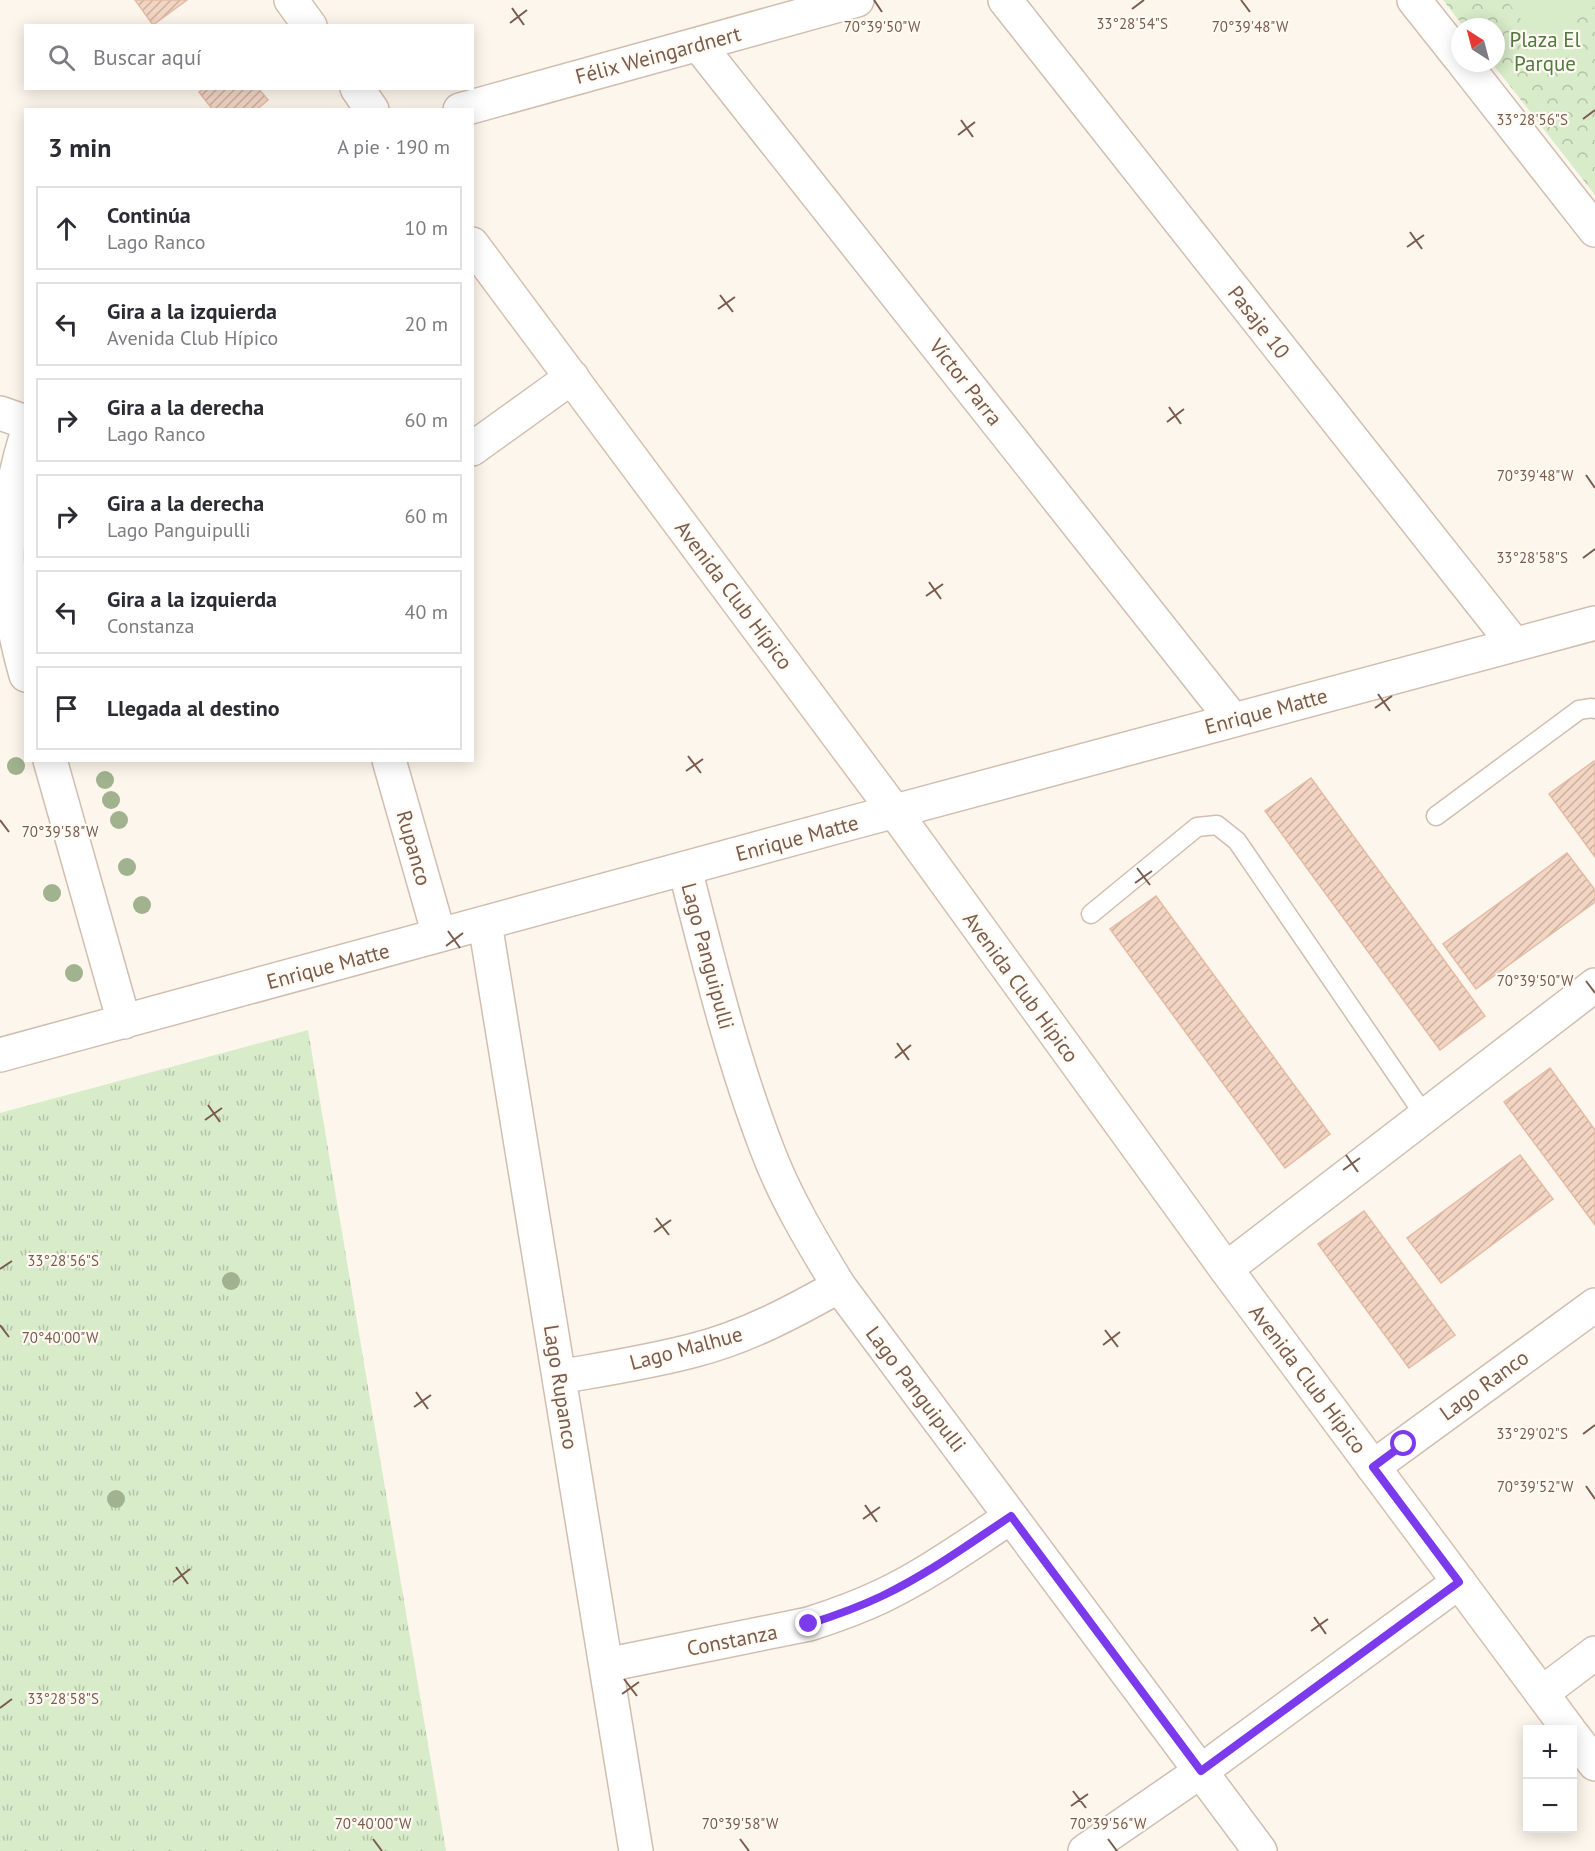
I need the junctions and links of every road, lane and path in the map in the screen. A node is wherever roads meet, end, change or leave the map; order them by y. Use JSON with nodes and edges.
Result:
{"nodes":[{"id":1,"x":291,"y":0,"type":"edge"},
{"id":2,"x":857,"y":0,"type":"edge"},
{"id":3,"x":1005,"y":0,"type":"edge"},
{"id":4,"x":1414,"y":0,"type":"edge"},
{"id":5,"x":309,"y":24,"type":"edge"},
{"id":6,"x":698,"y":44,"type":"junction"},
{"id":7,"x":1451,"y":47,"type":"edge"},
{"id":8,"x":1471,"y":72,"type":"edge"},
{"id":9,"x":358,"y":90,"type":"edge"},
{"id":10,"x":371,"y":108,"type":"edge"},
{"id":11,"x":467,"y":108,"type":"edge"},
{"id":12,"x":1595,"y":230,"type":"edge"},
{"id":13,"x":474,"y":247,"type":"edge"},
{"id":14,"x":572,"y":377,"type":"junction"},
{"id":15,"x":0,"y":413,"type":"edge"},
{"id":16,"x":24,"y":421,"type":"edge"},
{"id":17,"x":24,"y":444,"type":"edge"},
{"id":18,"x":474,"y":448,"type":"edge"},
{"id":19,"x":1595,"y":623,"type":"edge"},
{"id":20,"x":1514,"y":644,"type":"junction"},
{"id":21,"x":24,"y":668,"type":"edge"},
{"id":22,"x":1595,"y":709,"type":"edge"},
{"id":23,"x":1233,"y":720,"type":"junction"},
{"id":24,"x":51,"y":762,"type":"edge"},
{"id":25,"x":390,"y":762,"type":"edge"},
{"id":26,"x":896,"y":812,"type":"junction"},
{"id":27,"x":1436,"y":816,"type":"dead end"},
{"id":28,"x":685,"y":869,"type":"junction"},
{"id":29,"x":1090,"y":914,"type":"dead end"},
{"id":30,"x":485,"y":923,"type":"junction"},
{"id":31,"x":439,"y":935,"type":"junction"},
{"id":32,"x":1595,"y":985,"type":"edge"},
{"id":33,"x":124,"y":1022,"type":"junction"},
{"id":34,"x":0,"y":1055,"type":"edge"},
{"id":35,"x":1425,"y":1116,"type":"junction"},
{"id":36,"x":1226,"y":1269,"type":"junction"},
{"id":37,"x":839,"y":1286,"type":"junction"},
{"id":38,"x":1595,"y":1305,"type":"edge"},
{"id":39,"x":559,"y":1377,"type":"junction"},
{"id":40,"x":1373,"y":1467,"type":"junction"},
{"id":41,"x":1011,"y":1516,"type":"junction"},
{"id":42,"x":1459,"y":1582,"type":"junction"},
{"id":43,"x":1595,"y":1653,"type":"edge"},
{"id":44,"x":606,"y":1665,"type":"junction"},
{"id":45,"x":1542,"y":1693,"type":"junction"},
{"id":46,"x":1565,"y":1725,"type":"edge"},
{"id":47,"x":1577,"y":1741,"type":"edge"},
{"id":48,"x":1595,"y":1764,"type":"edge"},
{"id":49,"x":1201,"y":1771,"type":"junction"},
{"id":50,"x":636,"y":1851,"type":"edge"},
{"id":51,"x":1085,"y":1851,"type":"edge"},
{"id":52,"x":1260,"y":1851,"type":"edge"}],
"edges":[{"from":1,"to":5,"type":"street"},
{"from":2,"to":6,"type":"street","name":"Félix Weingardnert"},
{"from":3,"to":20,"type":"street","name":"Pasaje 10"},
{"from":4,"to":7,"type":"street"},
{"from":6,"to":11,"type":"street","name":"Félix Weingardnert"},
{"from":6,"to":23,"type":"street","name":"Víctor Parra"},
{"from":8,"to":12,"type":"street"},
{"from":9,"to":10,"type":"street"},
{"from":13,"to":14,"type":"street","name":"Avenida Club Hípico"},
{"from":14,"to":18,"type":"street"},
{"from":14,"to":26,"type":"street","name":"Avenida Club Hípico"},
{"from":15,"to":16,"type":"street"},
{"from":17,"to":21,"type":"street"},
{"from":19,"to":20,"type":"street","name":"Enrique Matte"},
{"from":20,"to":23,"type":"street","name":"Enrique Matte"},
{"from":22,"to":27,"type":"lane"},
{"from":23,"to":26,"type":"street","name":"Enrique Matte"},
{"from":24,"to":33,"type":"street"},
{"from":25,"to":31,"type":"street","name":"Rupanco"},
{"from":26,"to":28,"type":"street","name":"Enrique Matte"},
{"from":26,"to":36,"type":"street","name":"Avenida Club Hípico"},
{"from":28,"to":30,"type":"street","name":"Enrique Matte"},
{"from":28,"to":37,"type":"street","name":"Lago Panguipulli"},
{"from":29,"to":35,"type":"lane"},
{"from":30,"to":31,"type":"street","name":"Enrique Matte"},
{"from":30,"to":39,"type":"street","name":"Lago Rupanco"},
{"from":31,"to":33,"type":"street","name":"Enrique Matte"},
{"from":32,"to":35,"type":"street"},
{"from":33,"to":34,"type":"street","name":"Enrique Matte"},
{"from":35,"to":36,"type":"street"},
{"from":36,"to":40,"type":"street","name":"Avenida Club Hípico"},
{"from":37,"to":39,"type":"street","name":"Lago Malhue"},
{"from":37,"to":41,"type":"street","name":"Lago Panguipulli"},
{"from":38,"to":40,"type":"street","name":"Lago Ranco"},
{"from":39,"to":44,"type":"street","name":"Lago Rupanco"},
{"from":40,"to":42,"type":"street","name":"Avenida Club Hípico"},
{"from":41,"to":44,"type":"street","name":"Constanza"},
{"from":41,"to":49,"type":"street","name":"Lago Panguipulli"},
{"from":42,"to":45,"type":"street","name":"Avenida Club Hípico"},
{"from":42,"to":49,"type":"street"},
{"from":43,"to":45,"type":"street"},
{"from":44,"to":50,"type":"street","name":"Lago Rupanco"},
{"from":45,"to":46,"type":"street","name":"Avenida Club Hípico"},
{"from":47,"to":48,"type":"street"},
{"from":49,"to":51,"type":"street"},
{"from":49,"to":52,"type":"street","name":"Lago Panguipulli"}]}
